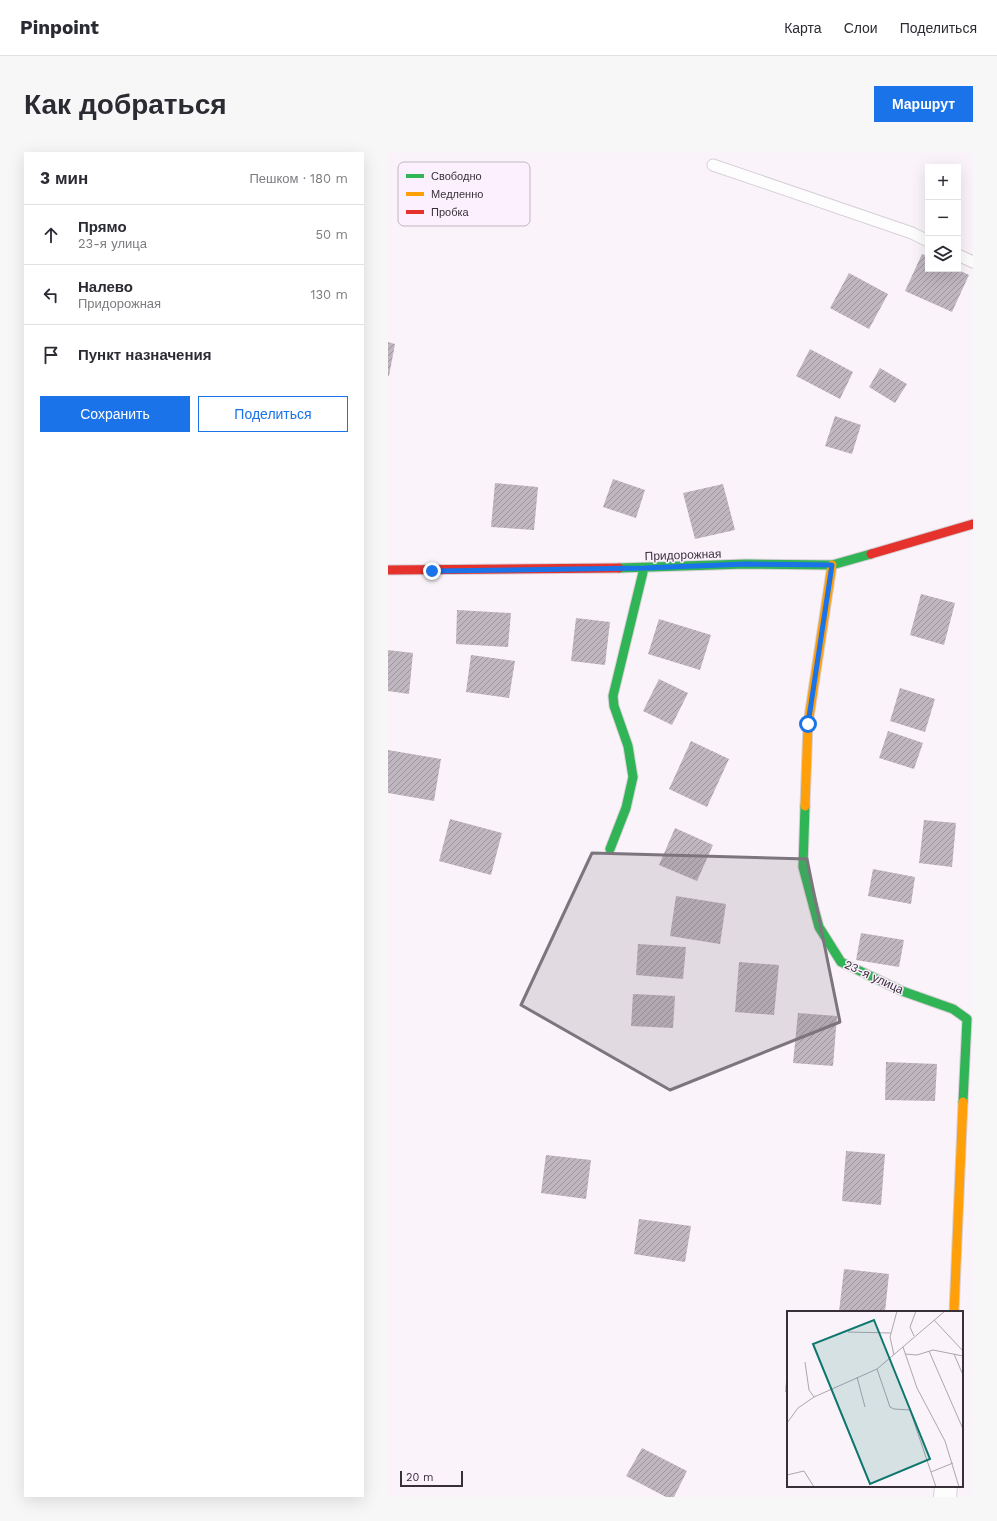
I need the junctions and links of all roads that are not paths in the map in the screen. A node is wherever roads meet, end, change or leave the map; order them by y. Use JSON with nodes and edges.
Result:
{"nodes":[{"id":1,"x":713,"y":165,"type":"dead end"},
{"id":2,"x":925,"y":240,"type":"edge"},
{"id":3,"x":961,"y":256,"type":"edge"},
{"id":4,"x":973,"y":262,"type":"edge"},
{"id":5,"x":973,"y":524,"type":"edge"},
{"id":6,"x":832,"y":565,"type":"junction"},
{"id":7,"x":644,"y":568,"type":"junction"},
{"id":8,"x":388,"y":570,"type":"edge"},
{"id":9,"x":610,"y":849,"type":"dead end"},
{"id":10,"x":954,"y":1311,"type":"edge"},
{"id":11,"x":946,"y":1487,"type":"edge"},
{"id":12,"x":945,"y":1497,"type":"edge"}],
"edges":[{"from":1,"to":2,"type":"lane"},
{"from":3,"to":4,"type":"lane"},
{"from":5,"to":6,"type":"street","name":"Придорожная"},
{"from":6,"to":7,"type":"street","name":"Придорожная"},
{"from":6,"to":10,"type":"street","name":"23-я улица"},
{"from":7,"to":8,"type":"street","name":"Придорожная"},
{"from":7,"to":9,"type":"street"},
{"from":11,"to":12,"type":"street"}]}
